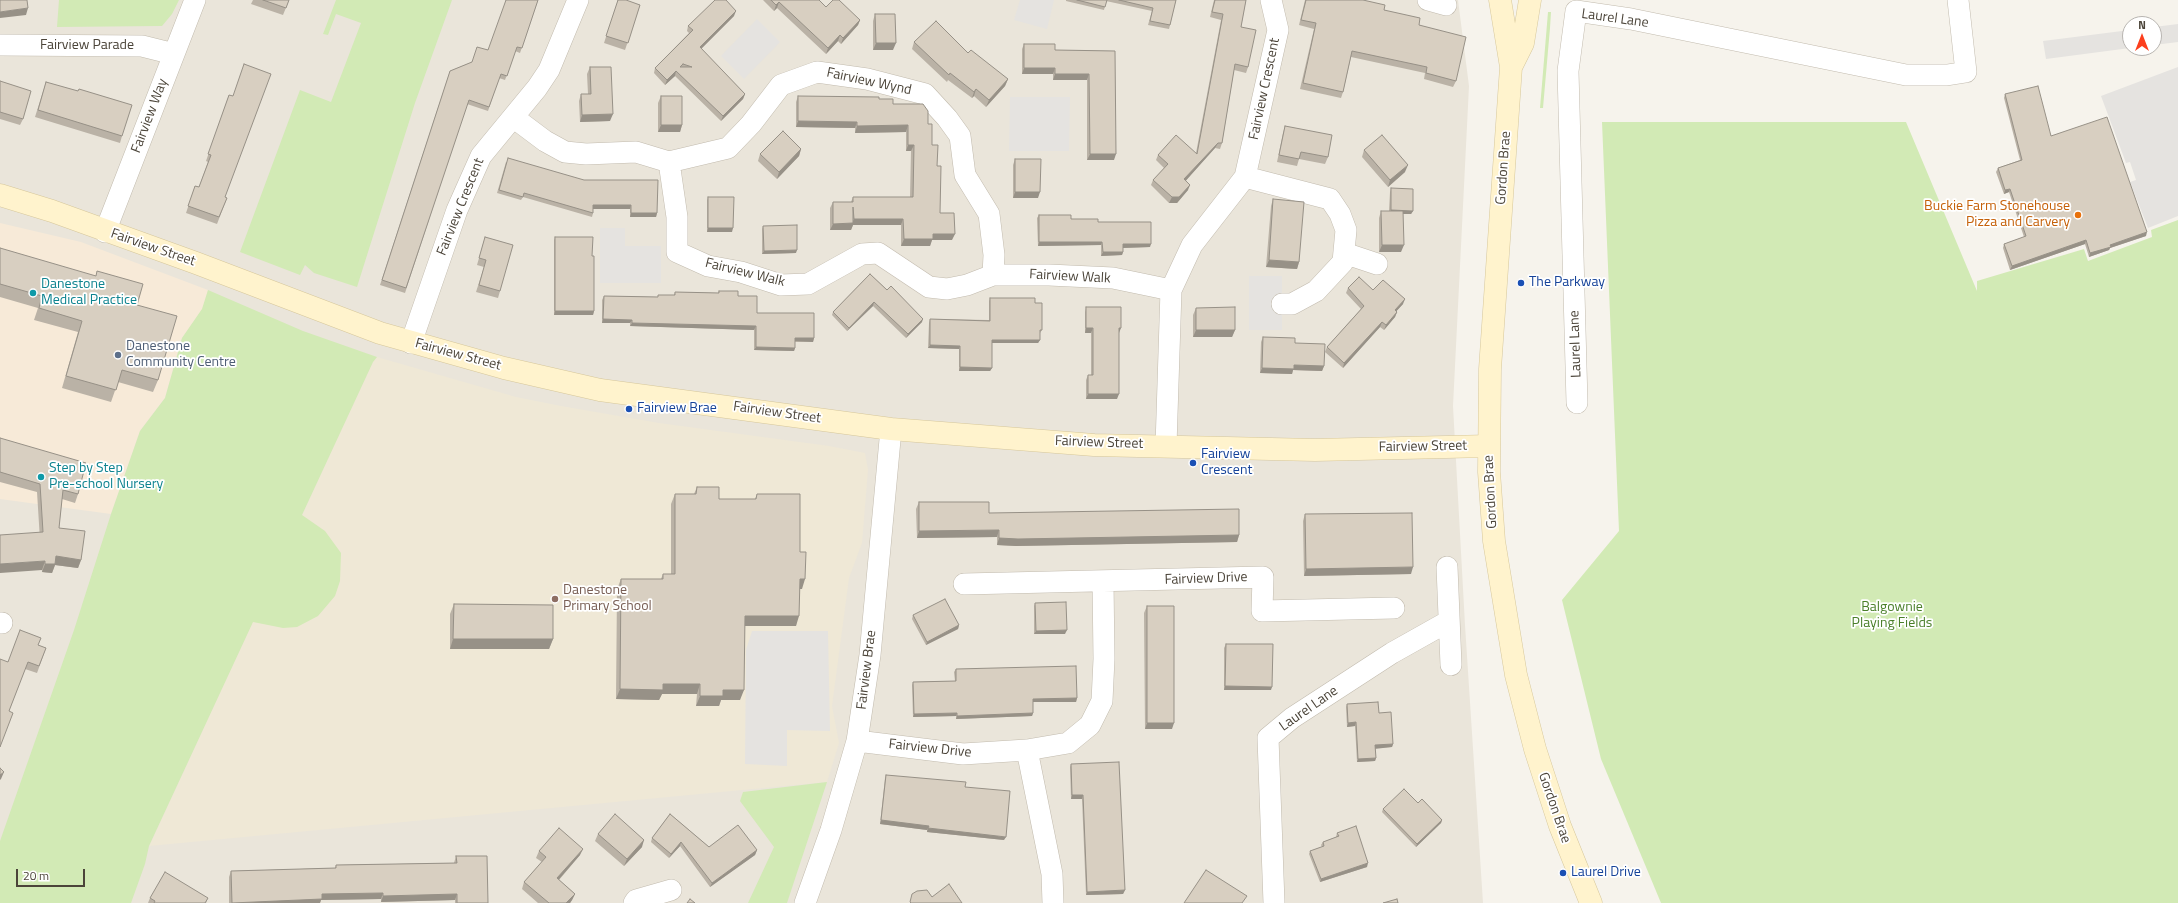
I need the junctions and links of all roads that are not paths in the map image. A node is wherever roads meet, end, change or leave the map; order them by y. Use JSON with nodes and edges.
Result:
{"nodes":[{"id":1,"x":195,"y":0,"type":"edge"},
{"id":2,"x":578,"y":0,"type":"edge"},
{"id":3,"x":1272,"y":0,"type":"edge"},
{"id":4,"x":1500,"y":0,"type":"edge"},
{"id":5,"x":1530,"y":0,"type":"edge"},
{"id":6,"x":1958,"y":0,"type":"edge"},
{"id":7,"x":0,"y":46,"type":"edge"},
{"id":8,"x":174,"y":54,"type":"junction"},
{"id":9,"x":1511,"y":67,"type":"junction"},
{"id":10,"x":513,"y":117,"type":"junction"},
{"id":11,"x":669,"y":162,"type":"junction"},
{"id":12,"x":1245,"y":177,"type":"junction"},
{"id":13,"x":0,"y":195,"type":"edge"},
{"id":14,"x":105,"y":232,"type":"junction"},
{"id":15,"x":1344,"y":253,"type":"junction"},
{"id":16,"x":1377,"y":264,"type":"dead end"},
{"id":17,"x":993,"y":275,"type":"junction"},
{"id":18,"x":1171,"y":290,"type":"junction"},
{"id":19,"x":1282,"y":304,"type":"dead end"},
{"id":20,"x":412,"y":343,"type":"junction"},
{"id":21,"x":1577,"y":403,"type":"dead end"},
{"id":22,"x":891,"y":429,"type":"junction"},
{"id":23,"x":1166,"y":446,"type":"junction"},
{"id":24,"x":1488,"y":446,"type":"junction"},
{"id":25,"x":1447,"y":567,"type":"dead end"},
{"id":26,"x":1103,"y":581,"type":"junction"},
{"id":27,"x":964,"y":584,"type":"dead end"},
{"id":28,"x":1394,"y":608,"type":"dead end"},
{"id":29,"x":1450,"y":621,"type":"junction"},
{"id":30,"x":1451,"y":665,"type":"dead end"},
{"id":31,"x":857,"y":741,"type":"junction"},
{"id":32,"x":1027,"y":750,"type":"junction"},
{"id":33,"x":671,"y":890,"type":"dead end"},
{"id":34,"x":634,"y":903,"type":"edge"},
{"id":35,"x":805,"y":903,"type":"edge"},
{"id":36,"x":1053,"y":903,"type":"edge"},
{"id":37,"x":1274,"y":903,"type":"edge"},
{"id":38,"x":1591,"y":903,"type":"edge"}],
"edges":[{"from":1,"to":8,"type":"street","name":"Fairview Way"},
{"from":2,"to":10,"type":"street","name":"Fairview Crescent"},
{"from":3,"to":12,"type":"street","name":"Fairview Crescent"},
{"from":4,"to":9,"type":"street","name":"Gordon Brae"},
{"from":5,"to":9,"type":"street","name":"Gordon Brae"},
{"from":6,"to":21,"type":"street","name":"Laurel Lane"},
{"from":7,"to":8,"type":"street","name":"Fairview Parade"},
{"from":8,"to":14,"type":"street","name":"Fairview Way"},
{"from":9,"to":24,"type":"street","name":"Gordon Brae"},
{"from":10,"to":11,"type":"street"},
{"from":10,"to":20,"type":"street","name":"Fairview Crescent"},
{"from":11,"to":17,"type":"street","name":"Fairview Walk"},
{"from":11,"to":17,"type":"street","name":"Fairview Wynd"},
{"from":12,"to":15,"type":"street"},
{"from":12,"to":18,"type":"street","name":"Fairview Crescent"},
{"from":13,"to":14,"type":"street","name":"Fairview Street"},
{"from":14,"to":20,"type":"street","name":"Fairview Street"},
{"from":15,"to":16,"type":"street"},
{"from":15,"to":19,"type":"street"},
{"from":17,"to":18,"type":"street","name":"Fairview Walk"},
{"from":18,"to":23,"type":"street","name":"Fairview Crescent"},
{"from":20,"to":22,"type":"street","name":"Fairview Street"},
{"from":22,"to":23,"type":"street","name":"Fairview Street"},
{"from":22,"to":31,"type":"street","name":"Fairview Brae"},
{"from":23,"to":24,"type":"street","name":"Fairview Street"},
{"from":24,"to":38,"type":"street","name":"Gordon Brae"},
{"from":25,"to":29,"type":"street"},
{"from":26,"to":27,"type":"street","name":"Fairview Drive"},
{"from":26,"to":28,"type":"street","name":"Fairview Drive"},
{"from":26,"to":32,"type":"street","name":"Fairview Drive"},
{"from":29,"to":30,"type":"street"},
{"from":29,"to":37,"type":"street","name":"Laurel Lane"},
{"from":31,"to":32,"type":"street","name":"Fairview Drive"},
{"from":31,"to":35,"type":"street","name":"Fairview Brae"},
{"from":32,"to":36,"type":"street"},
{"from":33,"to":34,"type":"street"}]}
